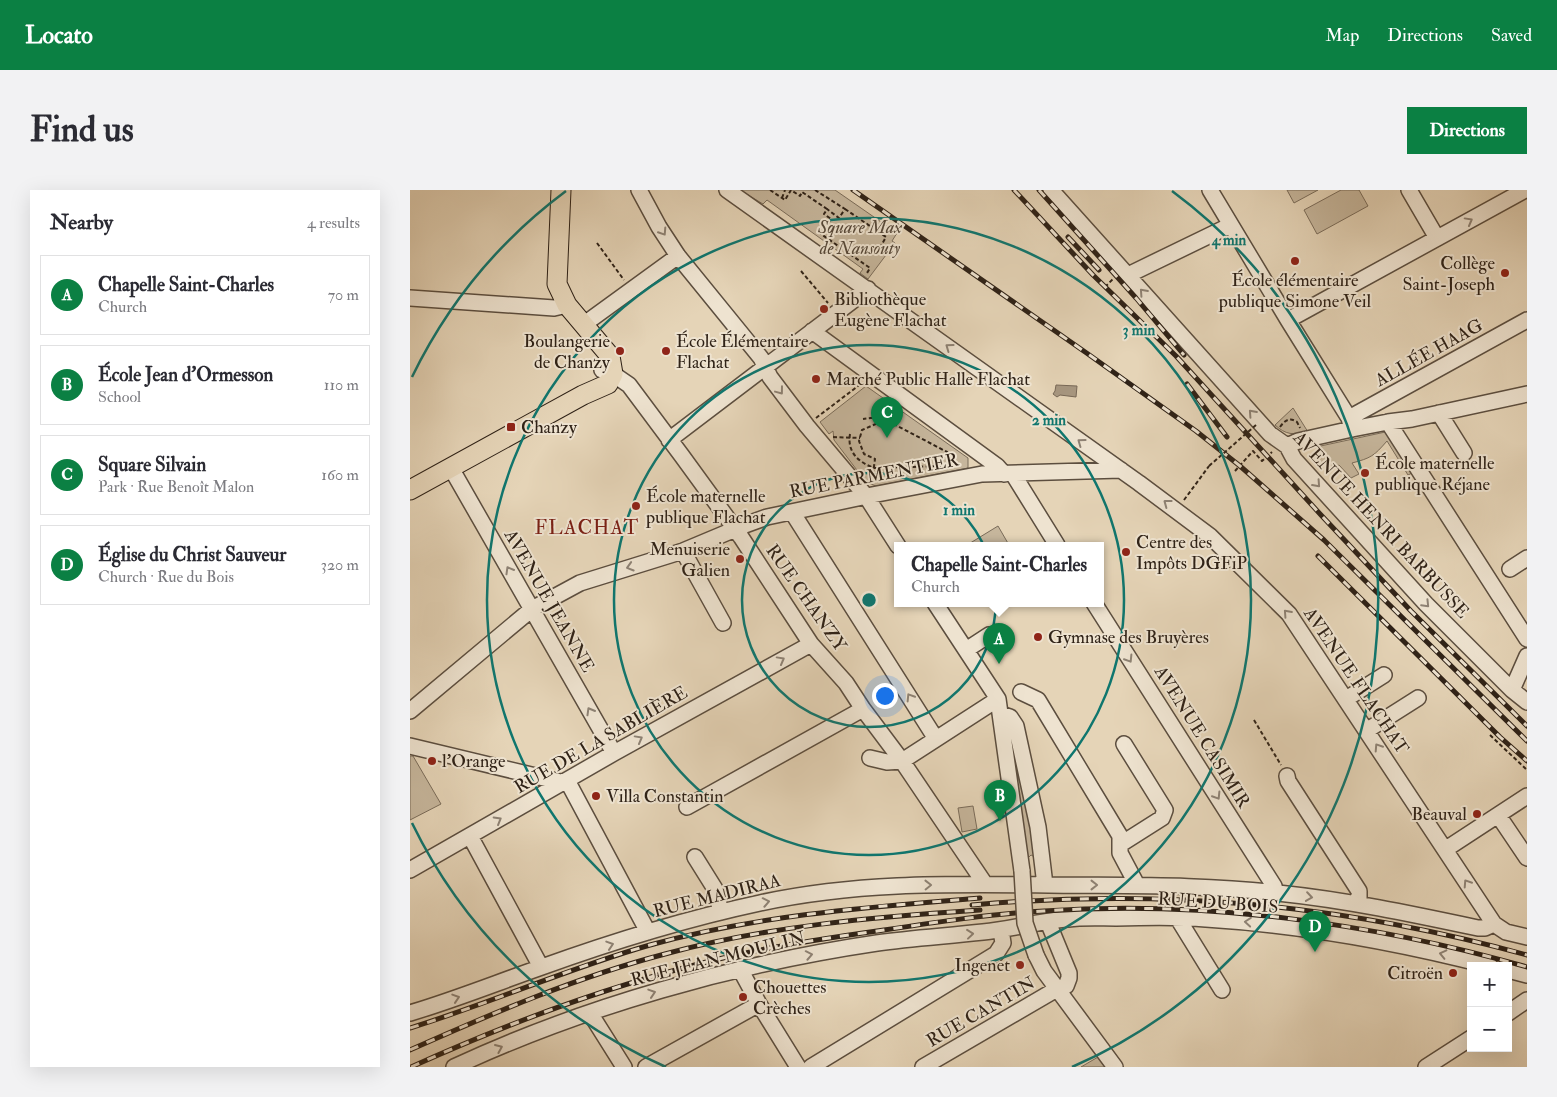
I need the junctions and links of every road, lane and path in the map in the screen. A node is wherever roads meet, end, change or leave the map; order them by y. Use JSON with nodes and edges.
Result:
{"nodes":[{"id":1,"x":562,"y":190,"type":"edge"},
{"id":2,"x":639,"y":190,"type":"edge"},
{"id":3,"x":727,"y":190,"type":"edge"},
{"id":4,"x":770,"y":190,"type":"edge"},
{"id":5,"x":785,"y":190,"type":"edge"},
{"id":6,"x":815,"y":190,"type":"edge"},
{"id":7,"x":1051,"y":190,"type":"edge"},
{"id":8,"x":1210,"y":190,"type":"edge"},
{"id":9,"x":1409,"y":190,"type":"edge"},
{"id":10,"x":1525,"y":190,"type":"edge"},
{"id":11,"x":782,"y":198,"type":"junction"},
{"id":12,"x":827,"y":209,"type":"junction"},
{"id":13,"x":845,"y":210,"type":"junction"},
{"id":14,"x":1231,"y":225,"type":"junction"},
{"id":15,"x":1437,"y":238,"type":"junction"},
{"id":16,"x":597,"y":243,"type":"dead end"},
{"id":17,"x":881,"y":246,"type":"dead end"},
{"id":18,"x":678,"y":256,"type":"junction"},
{"id":19,"x":801,"y":270,"type":"dead end"},
{"id":20,"x":1122,"y":276,"type":"junction"},
{"id":21,"x":864,"y":286,"type":"junction"},
{"id":22,"x":1105,"y":287,"type":"dead end"},
{"id":23,"x":632,"y":290,"type":"junction"},
{"id":24,"x":410,"y":298,"type":"edge"},
{"id":25,"x":567,"y":305,"type":"junction"},
{"id":26,"x":836,"y":313,"type":"junction"},
{"id":27,"x":1288,"y":320,"type":"junction"},
{"id":28,"x":1527,"y":320,"type":"edge"},
{"id":29,"x":583,"y":325,"type":"junction"},
{"id":30,"x":812,"y":331,"type":"junction"},
{"id":31,"x":766,"y":366,"type":"junction"},
{"id":32,"x":607,"y":372,"type":"junction"},
{"id":33,"x":872,"y":376,"type":"junction"},
{"id":34,"x":886,"y":386,"type":"junction"},
{"id":35,"x":1527,"y":394,"type":"edge"},
{"id":36,"x":1439,"y":413,"type":"junction"},
{"id":37,"x":879,"y":417,"type":"junction"},
{"id":38,"x":863,"y":418,"type":"dead end"},
{"id":39,"x":1388,"y":422,"type":"junction"},
{"id":40,"x":1351,"y":424,"type":"junction"},
{"id":41,"x":1256,"y":425,"type":"dead end"},
{"id":42,"x":806,"y":426,"type":"junction"},
{"id":43,"x":1279,"y":429,"type":"dead end"},
{"id":44,"x":1302,"y":433,"type":"dead end"},
{"id":45,"x":850,"y":436,"type":"junction"},
{"id":46,"x":860,"y":438,"type":"junction"},
{"id":47,"x":669,"y":440,"type":"junction"},
{"id":48,"x":829,"y":440,"type":"dead end"},
{"id":49,"x":1282,"y":447,"type":"junction"},
{"id":50,"x":1464,"y":453,"type":"dead end"},
{"id":51,"x":451,"y":468,"type":"junction"},
{"id":52,"x":874,"y":468,"type":"junction"},
{"id":53,"x":1121,"y":470,"type":"junction"},
{"id":54,"x":1235,"y":471,"type":"dead end"},
{"id":55,"x":1009,"y":474,"type":"junction"},
{"id":56,"x":410,"y":490,"type":"edge"},
{"id":57,"x":869,"y":490,"type":"junction"},
{"id":58,"x":1176,"y":510,"type":"junction"},
{"id":59,"x":792,"y":512,"type":"junction"},
{"id":60,"x":735,"y":529,"type":"junction"},
{"id":61,"x":896,"y":542,"type":"edge"},
{"id":62,"x":1055,"y":542,"type":"edge"},
{"id":63,"x":683,"y":551,"type":"junction"},
{"id":64,"x":1527,"y":558,"type":"edge"},
{"id":65,"x":1510,"y":569,"type":"dead end"},
{"id":66,"x":938,"y":607,"type":"edge"},
{"id":67,"x":1097,"y":607,"type":"edge"},
{"id":68,"x":532,"y":609,"type":"junction"},
{"id":69,"x":723,"y":623,"type":"dead end"},
{"id":70,"x":989,"y":635,"type":"dead end"},
{"id":71,"x":1527,"y":639,"type":"edge"},
{"id":72,"x":811,"y":644,"type":"junction"},
{"id":73,"x":966,"y":650,"type":"junction"},
{"id":74,"x":1527,"y":656,"type":"edge"},
{"id":75,"x":1384,"y":676,"type":"dead end"},
{"id":76,"x":1512,"y":690,"type":"junction"},
{"id":77,"x":1418,"y":698,"type":"dead end"},
{"id":78,"x":1346,"y":699,"type":"junction"},
{"id":79,"x":1527,"y":702,"type":"edge"},
{"id":80,"x":1000,"y":706,"type":"junction"},
{"id":81,"x":863,"y":709,"type":"junction"},
{"id":82,"x":410,"y":711,"type":"edge"},
{"id":83,"x":1254,"y":720,"type":"dead end"},
{"id":84,"x":1366,"y":730,"type":"junction"},
{"id":85,"x":1490,"y":735,"type":"dead end"},
{"id":86,"x":936,"y":739,"type":"junction"},
{"id":87,"x":1124,"y":744,"type":"dead end"},
{"id":88,"x":410,"y":746,"type":"edge"},
{"id":89,"x":614,"y":753,"type":"junction"},
{"id":90,"x":870,"y":758,"type":"dead end"},
{"id":91,"x":902,"y":761,"type":"junction"},
{"id":92,"x":1527,"y":770,"type":"edge"},
{"id":93,"x":1287,"y":776,"type":"joint"},
{"id":94,"x":565,"y":782,"type":"junction"},
{"id":95,"x":1527,"y":796,"type":"edge"},
{"id":96,"x":687,"y":807,"type":"dead end"},
{"id":97,"x":1498,"y":815,"type":"junction"},
{"id":98,"x":470,"y":836,"type":"junction"},
{"id":99,"x":1121,"y":844,"type":"junction"},
{"id":100,"x":1446,"y":850,"type":"junction"},
{"id":101,"x":696,"y":857,"type":"dead end"},
{"id":102,"x":1527,"y":858,"type":"edge"},
{"id":103,"x":410,"y":870,"type":"edge"},
{"id":104,"x":983,"y":881,"type":"junction"},
{"id":105,"x":1043,"y":885,"type":"junction"},
{"id":106,"x":1137,"y":885,"type":"junction"},
{"id":107,"x":1276,"y":893,"type":"junction"},
{"id":108,"x":1359,"y":904,"type":"junction"},
{"id":109,"x":721,"y":912,"type":"junction"},
{"id":110,"x":1177,"y":917,"type":"junction"},
{"id":111,"x":1048,"y":922,"type":"junction"},
{"id":112,"x":1494,"y":924,"type":"junction"},
{"id":113,"x":1001,"y":930,"type":"junction"},
{"id":114,"x":648,"y":932,"type":"junction"},
{"id":115,"x":1527,"y":938,"type":"edge"},
{"id":116,"x":1473,"y":962,"type":"edge"},
{"id":117,"x":542,"y":967,"type":"junction"},
{"id":118,"x":740,"y":968,"type":"junction"},
{"id":119,"x":1512,"y":971,"type":"edge"},
{"id":120,"x":1527,"y":975,"type":"edge"},
{"id":121,"x":1058,"y":990,"type":"junction"},
{"id":122,"x":1222,"y":990,"type":"dead end"},
{"id":123,"x":1527,"y":1000,"type":"edge"},
{"id":124,"x":759,"y":1004,"type":"junction"},
{"id":125,"x":412,"y":1009,"type":"edge"},
{"id":126,"x":1512,"y":1010,"type":"edge"},
{"id":127,"x":590,"y":1013,"type":"junction"},
{"id":128,"x":1467,"y":1041,"type":"edge"},
{"id":129,"x":461,"y":1066,"type":"edge"},
{"id":130,"x":624,"y":1067,"type":"edge"},
{"id":131,"x":646,"y":1067,"type":"edge"},
{"id":132,"x":798,"y":1067,"type":"edge"},
{"id":133,"x":810,"y":1067,"type":"edge"},
{"id":134,"x":923,"y":1067,"type":"edge"},
{"id":135,"x":1114,"y":1067,"type":"edge"},
{"id":136,"x":1426,"y":1067,"type":"edge"}],
"edges":[{"from":1,"to":25,"type":"main road"},
{"from":2,"to":18,"type":"street","one_way":true},
{"from":3,"to":21,"type":"street","name":"AVENUE FLACHAT"},
{"from":4,"to":11,"type":"path"},
{"from":5,"to":11,"type":"path"},
{"from":6,"to":13,"type":"path"},
{"from":7,"to":20,"type":"street","name":"AVENUE HENRI BARBUSSE"},
{"from":8,"to":14,"type":"street"},
{"from":9,"to":15,"type":"street"},
{"from":15,"to":10,"type":"street","one_way":true},
{"from":11,"to":12,"type":"path"},
{"from":12,"to":13,"type":"path"},
{"from":12,"to":21,"type":"path"},
{"from":13,"to":17,"type":"path"},
{"from":14,"to":20,"type":"street"},
{"from":14,"to":27,"type":"street"},
{"from":15,"to":27,"type":"street"},
{"from":16,"to":23,"type":"path"},
{"from":18,"to":23,"type":"street"},
{"from":18,"to":31,"type":"street"},
{"from":19,"to":26,"type":"path"},
{"from":20,"to":22,"type":"path"},
{"from":49,"to":20,"type":"street","name":"AVENUE HENRI BARBUSSE","one_way":true},
{"from":21,"to":26,"type":"street"},
{"from":53,"to":21,"type":"street","name":"AVENUE FLACHAT","one_way":true},
{"from":23,"to":29,"type":"street"},
{"from":24,"to":25,"type":"street"},
{"from":25,"to":29,"type":"main road"},
{"from":26,"to":30,"type":"street"},
{"from":27,"to":40,"type":"street"},
{"from":28,"to":40,"type":"street","name":"ALLÉE HAAG"},
{"from":29,"to":32,"type":"main road"},
{"from":30,"to":31,"type":"street"},
{"from":30,"to":33,"type":"street"},
{"from":31,"to":42,"type":"street","one_way":true},
{"from":31,"to":47,"type":"street"},
{"from":32,"to":47,"type":"street","name":"RUE CHANZY"},
{"from":32,"to":51,"type":"main road"},
{"from":33,"to":34,"type":"street"},
{"from":33,"to":42,"type":"path"},
{"from":34,"to":37,"type":"path"},
{"from":34,"to":55,"type":"street"},
{"from":35,"to":36,"type":"street"},
{"from":36,"to":39,"type":"street"},
{"from":36,"to":50,"type":"street"},
{"from":37,"to":38,"type":"path"},
{"from":37,"to":46,"type":"path"},
{"from":37,"to":52,"type":"path"},
{"from":39,"to":40,"type":"street"},
{"from":39,"to":71,"type":"street"},
{"from":40,"to":49,"type":"street"},
{"from":41,"to":58,"type":"path","bridge":true},
{"from":42,"to":57,"type":"street"},
{"from":43,"to":44,"type":"path"},
{"from":45,"to":46,"type":"path"},
{"from":45,"to":48,"type":"path"},
{"from":45,"to":52,"type":"path"},
{"from":46,"to":52,"type":"path"},
{"from":47,"to":60,"type":"street","name":"RUE CHANZY"},
{"from":49,"to":54,"type":"path"},
{"from":49,"to":76,"type":"street","name":"AVENUE HENRI BARBUSSE","one_way":true},
{"from":51,"to":56,"type":"main road"},
{"from":68,"to":51,"type":"street","name":"AVENUE JEANNE","one_way":true},
{"from":52,"to":57,"type":"path"},
{"from":53,"to":55,"type":"street","name":"RUE PARMENTIER"},
{"from":58,"to":53,"type":"street","name":"AVENUE FLACHAT","one_way":true},
{"from":55,"to":57,"type":"street","name":"RUE PARMENTIER"},
{"from":55,"to":62,"type":"street"},
{"from":57,"to":59,"type":"street","name":"RUE PARMENTIER"},
{"from":57,"to":61,"type":"street"},
{"from":78,"to":58,"type":"street","name":"AVENUE FLACHAT","one_way":true},
{"from":59,"to":60,"type":"street","name":"RUE PARMENTIER"},
{"from":86,"to":59,"type":"street","one_way":true},
{"from":60,"to":63,"type":"street","name":"RUE PARMENTIER"},
{"from":60,"to":72,"type":"street","name":"RUE CHANZY"},
{"from":63,"to":68,"type":"street","name":"RUE PARMENTIER","one_way":true},
{"from":63,"to":69,"type":"street"},
{"from":64,"to":65,"type":"street"},
{"from":66,"to":73,"type":"street"},
{"from":67,"to":107,"type":"street","name":"AVENUE CASIMIR","one_way":true},
{"from":68,"to":82,"type":"street","name":"RUE PARMENTIER"},
{"from":89,"to":68,"type":"street","name":"AVENUE JEANNE","one_way":true},
{"from":70,"to":73,"type":"street"},
{"from":72,"to":81,"type":"street","name":"RUE CHANZY"},
{"from":89,"to":72,"type":"street","name":"RUE DE LA SABLIÈRE","one_way":true},
{"from":73,"to":80,"type":"street"},
{"from":74,"to":76,"type":"street"},
{"from":75,"to":78,"type":"street"},
{"from":76,"to":79,"type":"street","name":"AVENUE HENRI BARBUSSE"},
{"from":77,"to":84,"type":"street"},
{"from":78,"to":84,"type":"street","name":"AVENUE FLACHAT"},
{"from":80,"to":86,"type":"street"},
{"from":80,"to":99,"type":"street"},
{"from":80,"to":105,"type":"street"},
{"from":80,"to":121,"type":"street","bridge":true},
{"from":81,"to":91,"type":"street","name":"RUE CHANZY"},
{"from":81,"to":96,"type":"street"},
{"from":83,"to":93,"type":"path"},
{"from":100,"to":84,"type":"street","name":"AVENUE FLACHAT","one_way":true},
{"from":85,"to":92,"type":"path"},
{"from":86,"to":91,"type":"street"},
{"from":87,"to":99,"type":"street"},
{"from":88,"to":94,"type":"street"},
{"from":89,"to":94,"type":"street","name":"RUE DE LA SABLIÈRE"},
{"from":90,"to":91,"type":"street"},
{"from":91,"to":104,"type":"street","name":"RUE CHANZY"},
{"from":93,"to":108,"type":"street"},
{"from":98,"to":94,"type":"street","name":"RUE DE LA SABLIÈRE","one_way":true},
{"from":94,"to":114,"type":"street"},
{"from":95,"to":97,"type":"street"},
{"from":97,"to":100,"type":"street"},
{"from":97,"to":102,"type":"street"},
{"from":98,"to":103,"type":"street","name":"RUE DE LA SABLIÈRE"},
{"from":98,"to":117,"type":"street"},
{"from":99,"to":106,"type":"street"},
{"from":112,"to":100,"type":"street","name":"AVENUE FLACHAT","one_way":true},
{"from":101,"to":109,"type":"street"},
{"from":104,"to":105,"type":"street","name":"RUE MADIRAA"},
{"from":109,"to":104,"type":"street","name":"RUE MADIRAA","one_way":true},
{"from":105,"to":106,"type":"street","name":"RUE MADIRAA","one_way":true},
{"from":106,"to":107,"type":"street","name":"RUE MADIRAA"},
{"from":107,"to":108,"type":"street","name":"RUE MADIRAA","one_way":true},
{"from":108,"to":112,"type":"street","name":"RUE MADIRAA"},
{"from":109,"to":114,"type":"street","name":"RUE MADIRAA"},
{"from":110,"to":111,"type":"street","name":"RUE DU BOIS"},
{"from":116,"to":110,"type":"street","name":"RUE DU BOIS","one_way":true},
{"from":110,"to":122,"type":"street"},
{"from":111,"to":113,"type":"street","name":"RUE DU BOIS"},
{"from":111,"to":121,"type":"street"},
{"from":112,"to":115,"type":"street"},
{"from":118,"to":113,"type":"street","name":"RUE JEAN MOULIN","one_way":true},
{"from":113,"to":133,"type":"street"},
{"from":117,"to":114,"type":"street","name":"RUE MADIRAA","one_way":true},
{"from":125,"to":117,"type":"street","name":"RUE MADIRAA","one_way":true},
{"from":118,"to":124,"type":"street"},
{"from":127,"to":118,"type":"street","name":"RUE JEAN MOULIN","one_way":true},
{"from":119,"to":120,"type":"street"},
{"from":121,"to":134,"type":"street","name":"RUE CANTIN"},
{"from":121,"to":135,"type":"street"},
{"from":123,"to":126,"type":"street"},
{"from":124,"to":131,"type":"street"},
{"from":124,"to":132,"type":"street"},
{"from":129,"to":127,"type":"street","name":"RUE JEAN MOULIN","one_way":true},
{"from":127,"to":130,"type":"street"},
{"from":128,"to":136,"type":"street"}]}
